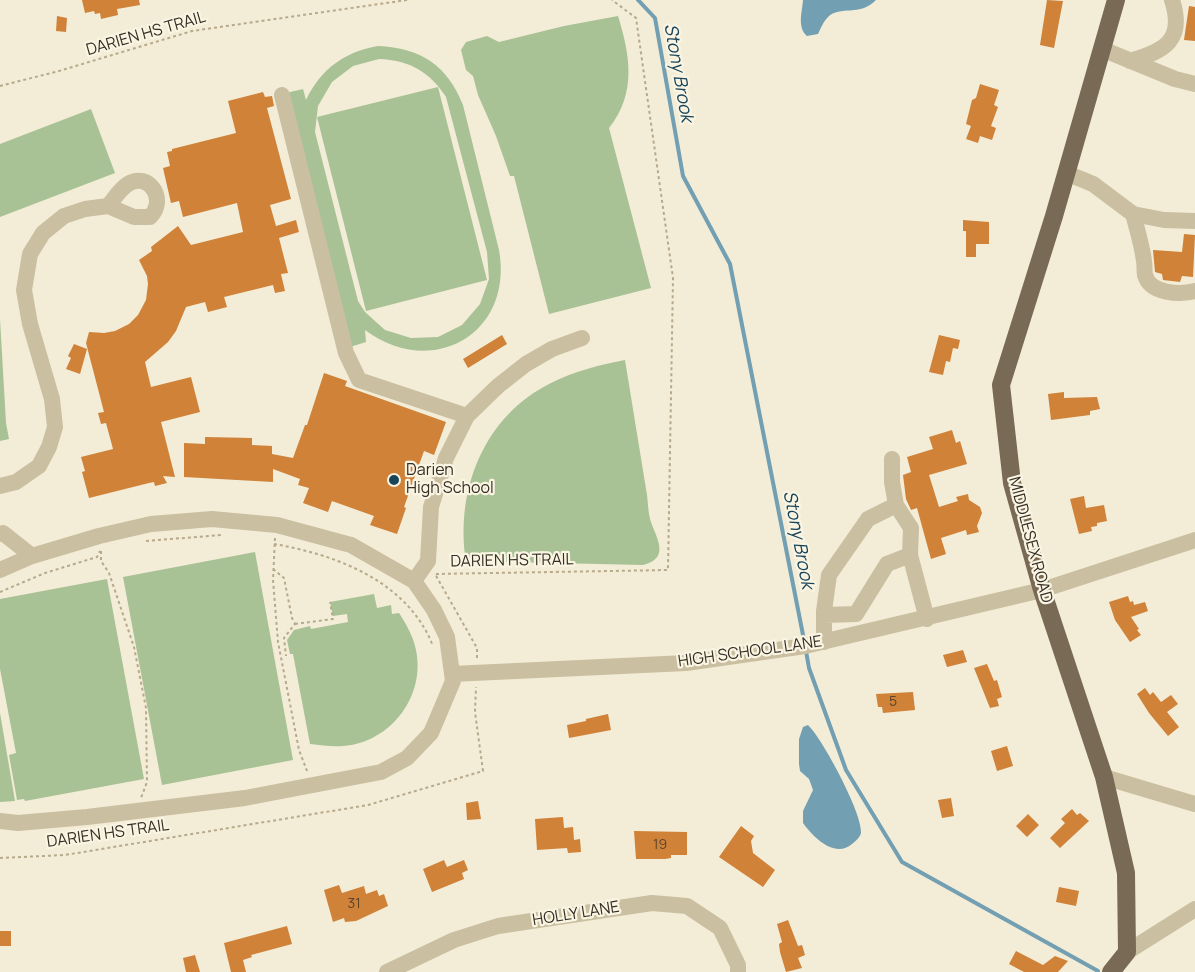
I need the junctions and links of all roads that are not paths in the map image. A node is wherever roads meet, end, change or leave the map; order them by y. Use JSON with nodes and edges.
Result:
{"nodes":[{"id":1,"x":1116,"y":0,"type":"edge"},
{"id":2,"x":1172,"y":0,"type":"edge"},
{"id":3,"x":1102,"y":49,"type":"junction"},
{"id":4,"x":1130,"y":61,"type":"junction"},
{"id":5,"x":1195,"y":84,"type":"edge"},
{"id":6,"x":282,"y":95,"type":"dead end"},
{"id":7,"x":1066,"y":173,"type":"junction"},
{"id":8,"x":108,"y":206,"type":"dead end"},
{"id":9,"x":1133,"y":214,"type":"junction"},
{"id":10,"x":1195,"y":220,"type":"edge"},
{"id":11,"x":1195,"y":291,"type":"edge"},
{"id":12,"x":582,"y":338,"type":"dead end"},
{"id":13,"x":467,"y":416,"type":"junction"},
{"id":14,"x":892,"y":459,"type":"dead end"},
{"id":15,"x":0,"y":486,"type":"edge"},
{"id":16,"x":896,"y":505,"type":"junction"},
{"id":17,"x":0,"y":534,"type":"edge"},
{"id":18,"x":1195,"y":540,"type":"edge"},
{"id":19,"x":910,"y":555,"type":"junction"},
{"id":20,"x":32,"y":556,"type":"junction"},
{"id":21,"x":0,"y":570,"type":"edge"},
{"id":22,"x":414,"y":581,"type":"junction"},
{"id":23,"x":1042,"y":590,"type":"junction"},
{"id":24,"x":824,"y":615,"type":"junction"},
{"id":25,"x":927,"y":618,"type":"junction"},
{"id":26,"x":824,"y":642,"type":"junction"},
{"id":27,"x":452,"y":674,"type":"junction"},
{"id":28,"x":1104,"y":777,"type":"junction"},
{"id":29,"x":1195,"y":804,"type":"edge"},
{"id":30,"x":0,"y":821,"type":"edge"},
{"id":31,"x":1195,"y":909,"type":"edge"},
{"id":32,"x":1127,"y":952,"type":"junction"},
{"id":33,"x":387,"y":972,"type":"edge"},
{"id":34,"x":738,"y":972,"type":"edge"},
{"id":35,"x":1111,"y":972,"type":"edge"}],
"edges":[{"from":1,"to":3,"type":"main road","name":"MIDDLESEX ROAD"},
{"from":2,"to":4,"type":"street"},
{"from":3,"to":4,"type":"street"},
{"from":3,"to":7,"type":"main road","name":"MIDDLESEX ROAD"},
{"from":4,"to":5,"type":"street"},
{"from":6,"to":13,"type":"street"},
{"from":7,"to":9,"type":"street"},
{"from":7,"to":23,"type":"main road","name":"MIDDLESEX ROAD"},
{"from":8,"to":15,"type":"street"},
{"from":9,"to":10,"type":"street"},
{"from":9,"to":11,"type":"street"},
{"from":12,"to":13,"type":"street"},
{"from":13,"to":22,"type":"street"},
{"from":14,"to":16,"type":"street"},
{"from":16,"to":19,"type":"street"},
{"from":16,"to":24,"type":"street"},
{"from":17,"to":20,"type":"street"},
{"from":18,"to":23,"type":"street","name":"HIGH SCHOOL LANE"},
{"from":19,"to":24,"type":"street"},
{"from":19,"to":25,"type":"street"},
{"from":20,"to":21,"type":"street"},
{"from":20,"to":22,"type":"street"},
{"from":22,"to":27,"type":"street"},
{"from":23,"to":25,"type":"street","name":"HIGH SCHOOL LANE"},
{"from":23,"to":28,"type":"main road","name":"MIDDLESEX ROAD"},
{"from":24,"to":26,"type":"street"},
{"from":25,"to":26,"type":"street","name":"HIGH SCHOOL LANE"},
{"from":26,"to":27,"type":"street","name":"HIGH SCHOOL LANE"},
{"from":27,"to":30,"type":"street"},
{"from":28,"to":29,"type":"street"},
{"from":28,"to":32,"type":"main road","name":"MIDDLESEX ROAD"},
{"from":31,"to":32,"type":"street"},
{"from":32,"to":35,"type":"main road"},
{"from":33,"to":34,"type":"street","name":"HOLLY LANE"}]}
